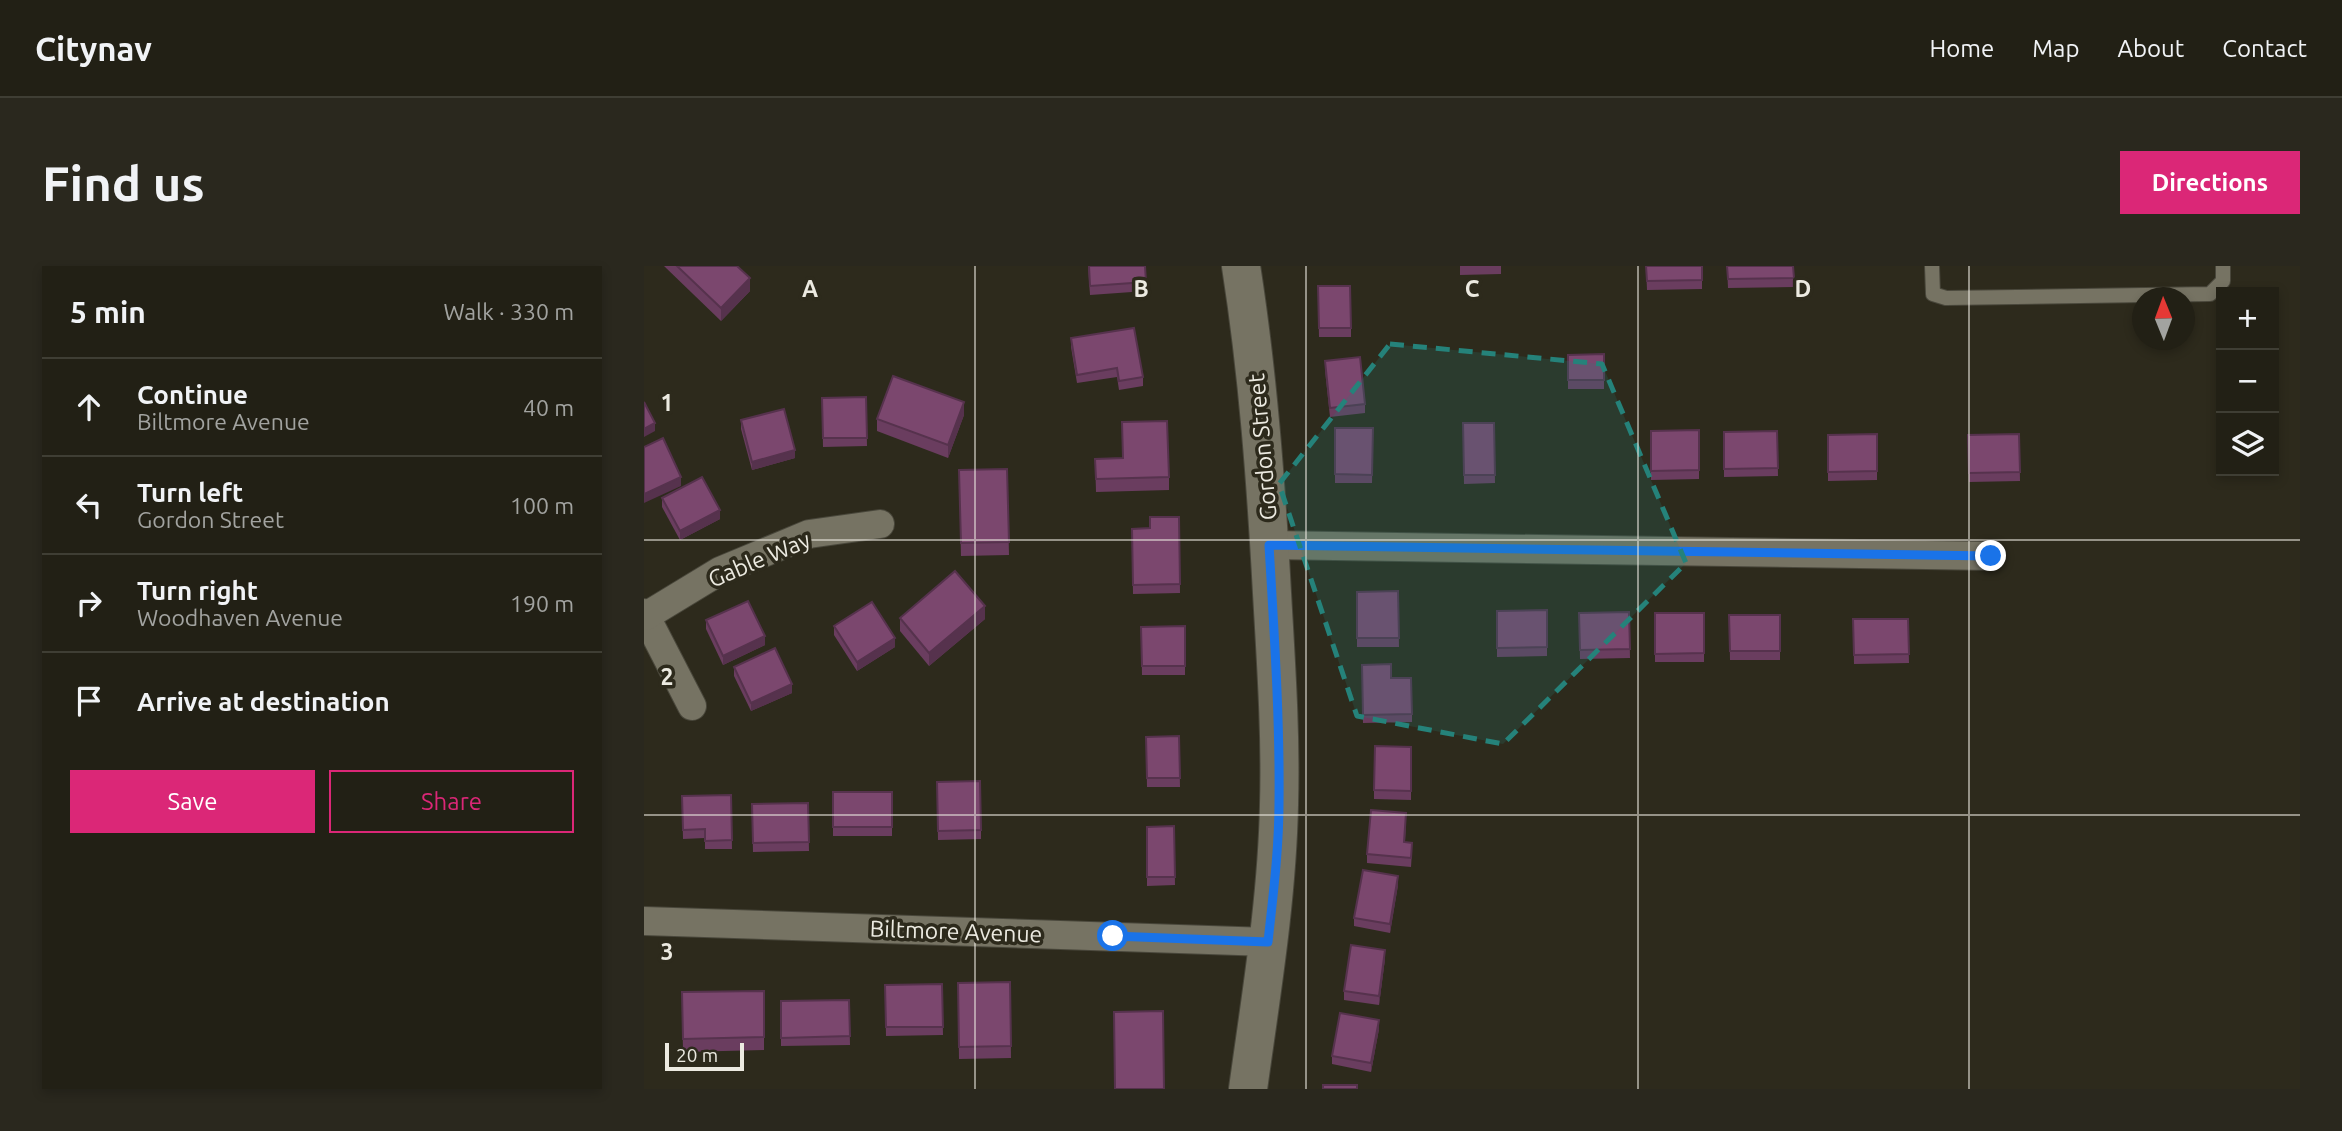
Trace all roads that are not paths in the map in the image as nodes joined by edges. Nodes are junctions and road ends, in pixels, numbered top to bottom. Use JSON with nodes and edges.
{"nodes":[{"id":1,"x":1241,"y":266,"type":"edge"},
{"id":2,"x":1932,"y":266,"type":"edge"},
{"id":3,"x":2223,"y":266,"type":"edge"},
{"id":4,"x":880,"y":524,"type":"dead end"},
{"id":5,"x":1269,"y":545,"type":"junction"},
{"id":6,"x":1991,"y":556,"type":"dead end"},
{"id":7,"x":645,"y":615,"type":"edge"},
{"id":8,"x":692,"y":706,"type":"dead end"},
{"id":9,"x":644,"y":921,"type":"edge"},
{"id":10,"x":1268,"y":942,"type":"junction"},
{"id":11,"x":1248,"y":1089,"type":"edge"}],
"edges":[{"from":1,"to":5,"type":"street","name":"Gordon Street"},
{"from":2,"to":3,"type":"lane"},
{"from":4,"to":7,"type":"street","name":"Gable Way"},
{"from":5,"to":6,"type":"street"},
{"from":5,"to":10,"type":"street","name":"Gordon Street"},
{"from":7,"to":8,"type":"street"},
{"from":9,"to":10,"type":"street","name":"Biltmore Avenue"},
{"from":10,"to":11,"type":"street","name":"Gordon Street"}]}
